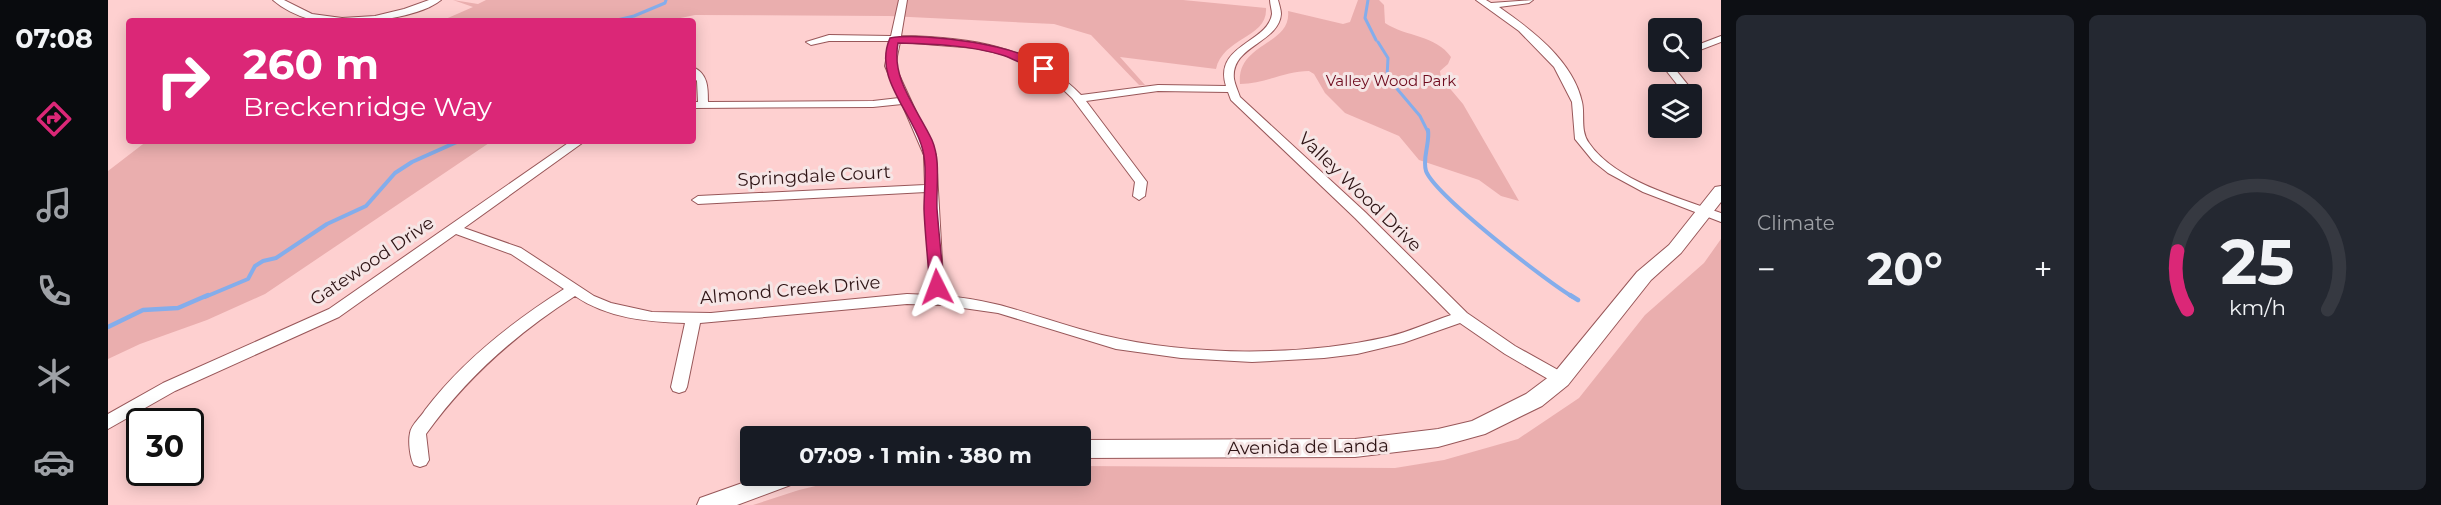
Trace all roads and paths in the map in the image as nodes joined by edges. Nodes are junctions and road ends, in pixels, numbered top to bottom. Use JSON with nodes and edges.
{"nodes":[{"id":1,"x":277,"y":0,"type":"edge"},
{"id":2,"x":437,"y":0,"type":"edge"},
{"id":3,"x":903,"y":0,"type":"edge"},
{"id":4,"x":1274,"y":0,"type":"edge"},
{"id":5,"x":1480,"y":0,"type":"edge"},
{"id":6,"x":1529,"y":0,"type":"edge"},
{"id":7,"x":1490,"y":6,"type":"junction"},
{"id":8,"x":322,"y":18,"type":"edge"},
{"id":9,"x":357,"y":18,"type":"edge"},
{"id":10,"x":1721,"y":39,"type":"edge"},
{"id":11,"x":894,"y":40,"type":"junction"},
{"id":12,"x":811,"y":42,"type":"dead end"},
{"id":13,"x":1702,"y":46,"type":"edge"},
{"id":14,"x":1672,"y":72,"type":"edge"},
{"id":15,"x":696,"y":73,"type":"edge"},
{"id":16,"x":1682,"y":84,"type":"edge"},
{"id":17,"x":1230,"y":89,"type":"junction"},
{"id":18,"x":1076,"y":99,"type":"junction"},
{"id":19,"x":905,"y":100,"type":"junction"},
{"id":20,"x":698,"y":105,"type":"edge"},
{"id":21,"x":575,"y":144,"type":"edge"},
{"id":22,"x":931,"y":188,"type":"junction"},
{"id":23,"x":1721,"y":191,"type":"edge"},
{"id":24,"x":1139,"y":196,"type":"dead end"},
{"id":25,"x":698,"y":200,"type":"dead end"},
{"id":26,"x":1713,"y":215,"type":"edge"},
{"id":27,"x":455,"y":229,"type":"junction"},
{"id":28,"x":574,"y":290,"type":"junction"},
{"id":29,"x":937,"y":300,"type":"junction"},
{"id":30,"x":1462,"y":317,"type":"junction"},
{"id":31,"x":693,"y":319,"type":"junction"},
{"id":32,"x":1560,"y":379,"type":"junction"},
{"id":33,"x":679,"y":387,"type":"dead end"},
{"id":34,"x":108,"y":422,"type":"edge"},
{"id":35,"x":1091,"y":449,"type":"edge"},
{"id":36,"x":420,"y":460,"type":"dead end"},
{"id":37,"x":761,"y":486,"type":"edge"},
{"id":38,"x":709,"y":505,"type":"edge"}],
"edges":[{"from":1,"to":8,"type":"street"},
{"from":2,"to":9,"type":"street"},
{"from":3,"to":11,"type":"street"},
{"from":4,"to":17,"type":"street"},
{"from":5,"to":7,"type":"street"},
{"from":6,"to":7,"type":"street"},
{"from":7,"to":26,"type":"street"},
{"from":10,"to":13,"type":"street"},
{"from":11,"to":12,"type":"street"},
{"from":11,"to":18,"type":"street"},
{"from":11,"to":19,"type":"street"},
{"from":14,"to":16,"type":"street"},
{"from":15,"to":20,"type":"street"},
{"from":17,"to":18,"type":"street"},
{"from":17,"to":30,"type":"street","name":"Valley Wood Drive"},
{"from":18,"to":24,"type":"street"},
{"from":19,"to":20,"type":"street"},
{"from":19,"to":22,"type":"street"},
{"from":21,"to":27,"type":"street","name":"Gatewood Drive"},
{"from":22,"to":25,"type":"street","name":"Springdale Court"},
{"from":22,"to":29,"type":"street"},
{"from":23,"to":26,"type":"street","name":"Avenida de Landa"},
{"from":26,"to":32,"type":"street","name":"Avenida de Landa"},
{"from":27,"to":28,"type":"street","name":"Almond Creek Drive"},
{"from":27,"to":34,"type":"street","name":"Gatewood Drive"},
{"from":28,"to":31,"type":"street","name":"Almond Creek Drive"},
{"from":28,"to":36,"type":"street"},
{"from":29,"to":30,"type":"street","name":"Almond Creek Drive"},
{"from":29,"to":31,"type":"street","name":"Almond Creek Drive"},
{"from":30,"to":32,"type":"street","name":"Valley Wood Drive"},
{"from":31,"to":33,"type":"street"},
{"from":32,"to":35,"type":"street","name":"Avenida de Landa"},
{"from":37,"to":38,"type":"street"}]}
